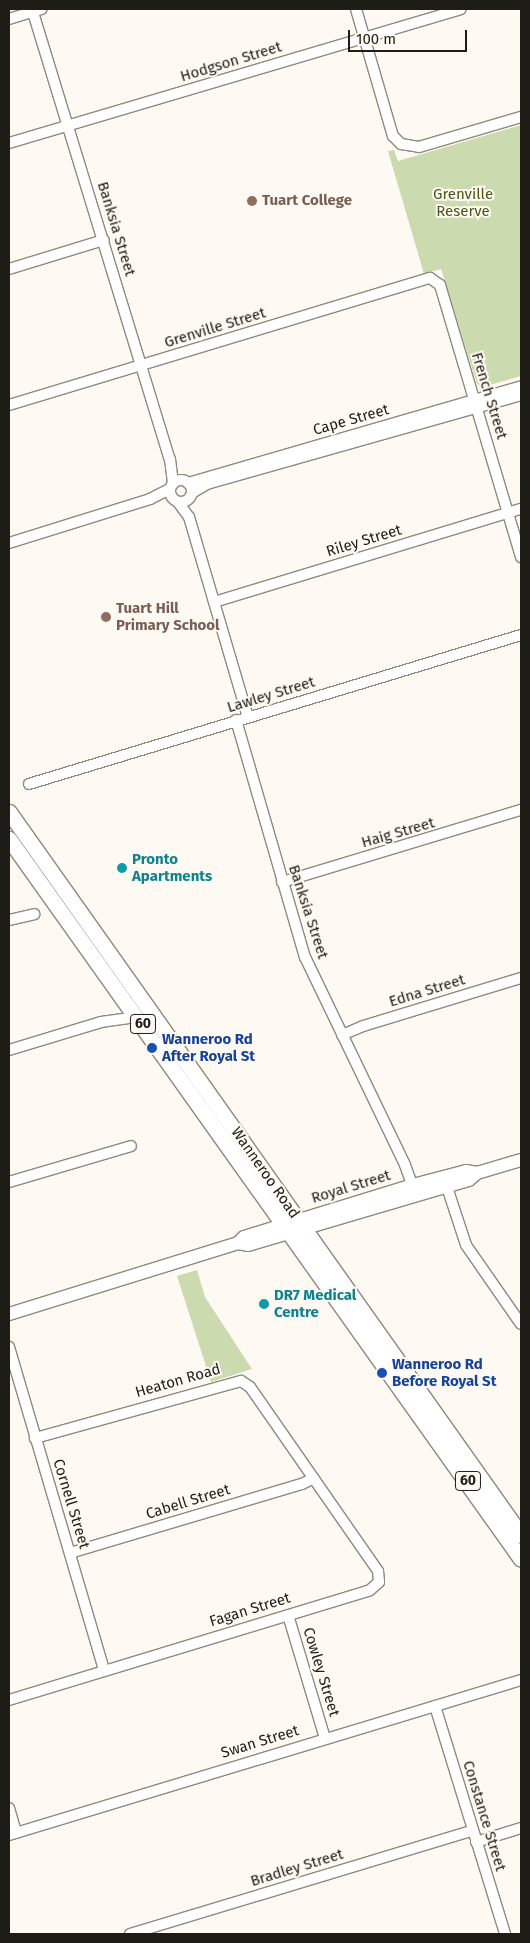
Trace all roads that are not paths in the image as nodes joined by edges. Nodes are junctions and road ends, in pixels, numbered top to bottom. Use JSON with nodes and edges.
{"nodes":[{"id":1,"x":356,"y":9,"type":"edge"},
{"id":2,"x":461,"y":9,"type":"edge"},
{"id":3,"x":36,"y":10,"type":"edge"},
{"id":4,"x":9,"y":19,"type":"edge"},
{"id":5,"x":365,"y":38,"type":"junction"},
{"id":6,"x":521,"y":117,"type":"edge"},
{"id":7,"x":68,"y":126,"type":"junction"},
{"id":8,"x":9,"y":144,"type":"edge"},
{"id":9,"x":104,"y":240,"type":"junction"},
{"id":10,"x":9,"y":268,"type":"edge"},
{"id":11,"x":430,"y":278,"type":"joint"},
{"id":12,"x":141,"y":366,"type":"junction"},
{"id":13,"x":521,"y":386,"type":"edge"},
{"id":14,"x":521,"y":395,"type":"edge"},
{"id":15,"x":476,"y":404,"type":"junction"},
{"id":16,"x":9,"y":405,"type":"edge"},
{"id":17,"x":178,"y":484,"type":"junction"},
{"id":18,"x":190,"y":496,"type":"junction"},
{"id":19,"x":150,"y":499,"type":"junction"},
{"id":20,"x":176,"y":501,"type":"junction"},
{"id":21,"x":521,"y":510,"type":"edge"},
{"id":22,"x":509,"y":513,"type":"junction"},
{"id":23,"x":189,"y":517,"type":"junction"},
{"id":24,"x":9,"y":543,"type":"edge"},
{"id":25,"x":521,"y":557,"type":"edge"},
{"id":26,"x":214,"y":602,"type":"junction"},
{"id":27,"x":521,"y":635,"type":"edge"},
{"id":28,"x":248,"y":717,"type":"junction"},
{"id":29,"x":236,"y":720,"type":"junction"},
{"id":30,"x":29,"y":784,"type":"dead end"},
{"id":31,"x":521,"y":810,"type":"edge"},
{"id":32,"x":9,"y":812,"type":"edge"},
{"id":33,"x":9,"y":838,"type":"edge"},
{"id":34,"x":282,"y":882,"type":"junction"},
{"id":35,"x":34,"y":914,"type":"dead end"},
{"id":36,"x":9,"y":920,"type":"edge"},
{"id":37,"x":521,"y":978,"type":"edge"},
{"id":38,"x":121,"y":992,"type":"junction"},
{"id":39,"x":138,"y":1016,"type":"junction"},
{"id":40,"x":102,"y":1022,"type":"junction"},
{"id":41,"x":342,"y":1035,"type":"junction"},
{"id":42,"x":9,"y":1050,"type":"edge"},
{"id":43,"x":131,"y":1146,"type":"dead end"},
{"id":44,"x":521,"y":1160,"type":"edge"},
{"id":45,"x":9,"y":1182,"type":"edge"},
{"id":46,"x":445,"y":1182,"type":"junction"},
{"id":47,"x":412,"y":1190,"type":"junction"},
{"id":48,"x":302,"y":1224,"type":"junction"},
{"id":49,"x":286,"y":1229,"type":"junction"},
{"id":50,"x":9,"y":1314,"type":"edge"},
{"id":51,"x":521,"y":1324,"type":"edge"},
{"id":52,"x":9,"y":1347,"type":"edge"},
{"id":53,"x":35,"y":1438,"type":"junction"},
{"id":54,"x":314,"y":1478,"type":"junction"},
{"id":55,"x":521,"y":1535,"type":"edge"},
{"id":56,"x":70,"y":1553,"type":"junction"},
{"id":57,"x":521,"y":1558,"type":"edge"},
{"id":58,"x":288,"y":1615,"type":"junction"},
{"id":59,"x":104,"y":1670,"type":"junction"},
{"id":60,"x":521,"y":1680,"type":"edge"},
{"id":61,"x":9,"y":1700,"type":"edge"},
{"id":62,"x":435,"y":1706,"type":"junction"},
{"id":63,"x":325,"y":1738,"type":"junction"},
{"id":64,"x":9,"y":1808,"type":"edge"},
{"id":65,"x":521,"y":1828,"type":"edge"},
{"id":66,"x":472,"y":1831,"type":"junction"},
{"id":67,"x":13,"y":1834,"type":"edge"},
{"id":68,"x":476,"y":1842,"type":"junction"},
{"id":69,"x":130,"y":1934,"type":"edge"},
{"id":70,"x":505,"y":1934,"type":"edge"}],
"edges":[{"from":1,"to":5,"type":"street"},
{"from":2,"to":5,"type":"street","name":"Hodgson Street"},
{"from":3,"to":4,"type":"street"},
{"from":3,"to":7,"type":"street","name":"Banksia Street"},
{"from":5,"to":6,"type":"street"},
{"from":5,"to":7,"type":"street","name":"Hodgson Street"},
{"from":7,"to":8,"type":"street","name":"Hodgson Street"},
{"from":7,"to":9,"type":"street","name":"Banksia Street"},
{"from":9,"to":10,"type":"street"},
{"from":9,"to":12,"type":"street","name":"Banksia Street"},
{"from":11,"to":12,"type":"street","name":"Grenville Street"},
{"from":11,"to":15,"type":"street","name":"French Street"},
{"from":12,"to":16,"type":"street","name":"Grenville Street"},
{"from":12,"to":17,"type":"street","name":"Banksia Street"},
{"from":13,"to":15,"type":"street","name":"Cape Street"},
{"from":14,"to":15,"type":"street","name":"Cape Street"},
{"from":15,"to":17,"type":"street","name":"Cape Street"},
{"from":15,"to":18,"type":"street","name":"Cape Street"},
{"from":15,"to":22,"type":"street","name":"French Street"},
{"from":17,"to":18,"type":"street"},
{"from":17,"to":19,"type":"street","name":"Cape Street"},
{"from":17,"to":20,"type":"street"},
{"from":18,"to":20,"type":"street","name":"Cape Street"},
{"from":18,"to":23,"type":"street"},
{"from":19,"to":20,"type":"street","name":"Cape Street"},
{"from":19,"to":24,"type":"street","name":"Cape Street"},
{"from":20,"to":23,"type":"street"},
{"from":21,"to":22,"type":"street","name":"Riley Street"},
{"from":22,"to":25,"type":"street","name":"French Street"},
{"from":22,"to":26,"type":"street","name":"Riley Street"},
{"from":23,"to":26,"type":"street"},
{"from":26,"to":28,"type":"street"},
{"from":27,"to":28,"type":"street","name":"Lawley Street"},
{"from":28,"to":29,"type":"street","name":"Lawley Street"},
{"from":29,"to":30,"type":"street","name":"Lawley Street"},
{"from":29,"to":34,"type":"street","name":"Banksia Street"},
{"from":31,"to":34,"type":"street","name":"Haig Street"},
{"from":32,"to":48,"type":"highway","name":"Wanneroo Road","number":"60"},
{"from":33,"to":38,"type":"highway","name":"Wanneroo Road","number":"60"},
{"from":34,"to":41,"type":"street","name":"Banksia Street"},
{"from":35,"to":36,"type":"street"},
{"from":37,"to":41,"type":"street","name":"Edna Street"},
{"from":38,"to":39,"type":"highway","name":"Wanneroo Road","number":"60"},
{"from":38,"to":40,"type":"street"},
{"from":39,"to":40,"type":"street"},
{"from":39,"to":49,"type":"highway","name":"Wanneroo Road","number":"60"},
{"from":40,"to":42,"type":"street"},
{"from":41,"to":47,"type":"street","name":"Banksia Street"},
{"from":43,"to":45,"type":"street"},
{"from":44,"to":46,"type":"main road","name":"Royal Street"},
{"from":46,"to":47,"type":"main road","name":"Royal Street"},
{"from":46,"to":51,"type":"street"},
{"from":47,"to":48,"type":"main road","name":"Royal Street"},
{"from":48,"to":49,"type":"main road","name":"Royal Street"},
{"from":48,"to":55,"type":"highway","name":"Wanneroo Road","number":"60"},
{"from":49,"to":50,"type":"main road","name":"Royal Street"},
{"from":49,"to":57,"type":"highway","name":"Wanneroo Road","number":"60"},
{"from":52,"to":53,"type":"street","name":"Cornell Street"},
{"from":53,"to":54,"type":"street","name":"Heaton Road"},
{"from":53,"to":56,"type":"street","name":"Cornell Street"},
{"from":54,"to":56,"type":"street","name":"Cabell Street"},
{"from":54,"to":58,"type":"street","name":"Fagan Street"},
{"from":56,"to":59,"type":"street","name":"Cornell Street"},
{"from":58,"to":59,"type":"street","name":"Fagan Street"},
{"from":58,"to":63,"type":"street","name":"Cowley Street"},
{"from":59,"to":61,"type":"street","name":"Fagan Street"},
{"from":60,"to":62,"type":"street","name":"Swan Street"},
{"from":62,"to":63,"type":"street","name":"Swan Street"},
{"from":62,"to":66,"type":"street","name":"Constance Street"},
{"from":63,"to":67,"type":"street","name":"Swan Street"},
{"from":64,"to":67,"type":"street"},
{"from":65,"to":68,"type":"street"},
{"from":66,"to":68,"type":"street","name":"Constance Street"},
{"from":66,"to":69,"type":"street","name":"Bradley Street"},
{"from":68,"to":70,"type":"street","name":"Constance Street"}]}
